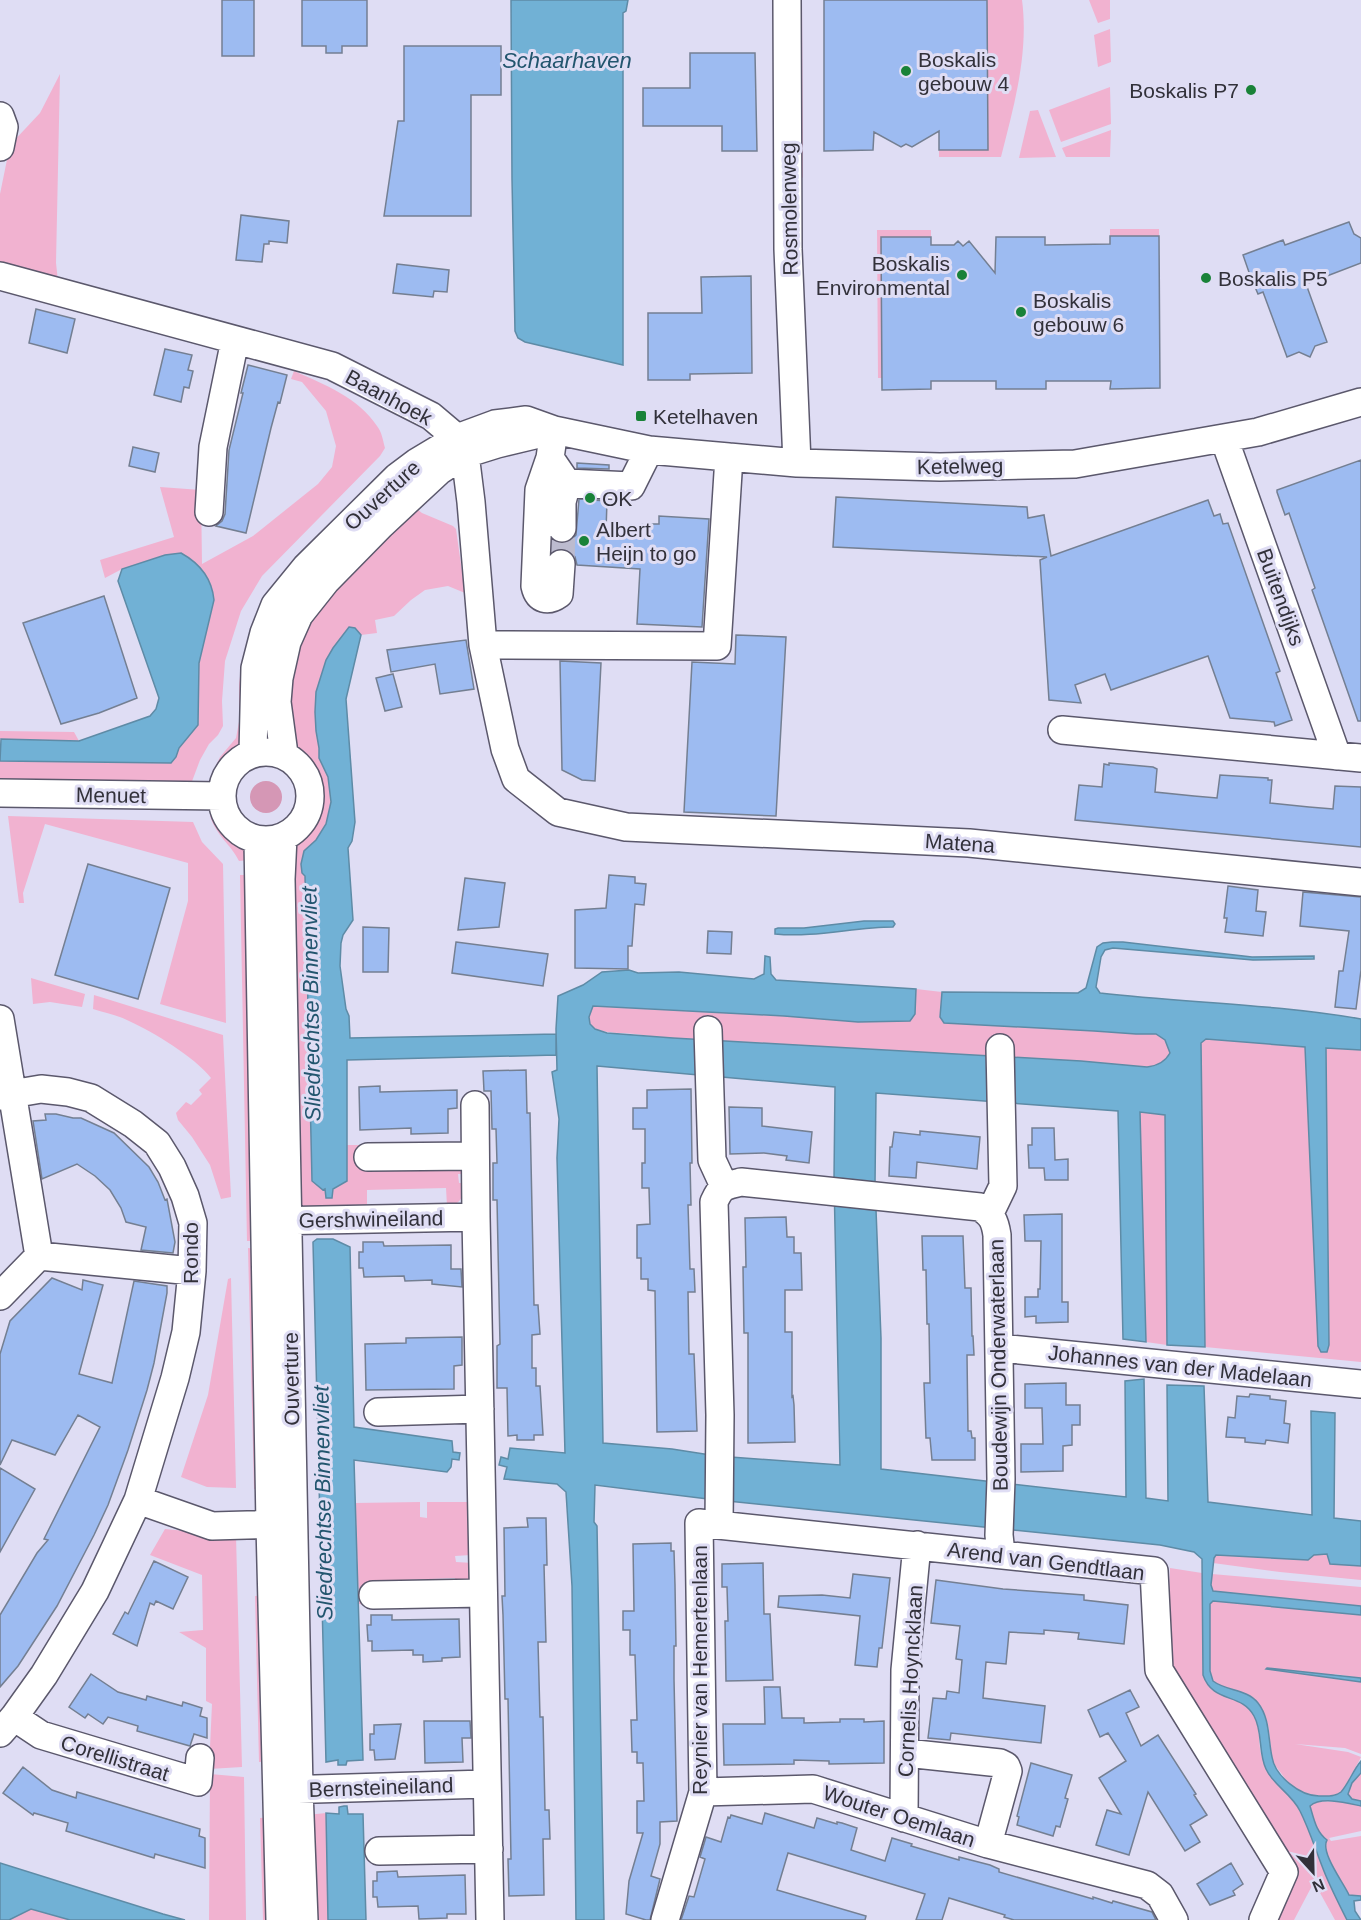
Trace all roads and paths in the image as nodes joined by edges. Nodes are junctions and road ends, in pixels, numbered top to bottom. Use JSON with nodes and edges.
{"nodes":[{"id":1,"x":787,"y":0,"type":"edge"},
{"id":2,"x":0,"y":116,"type":"edge"},
{"id":3,"x":0,"y":147,"type":"edge"},
{"id":4,"x":0,"y":276,"type":"edge"},
{"id":5,"x":235,"y":340,"type":"junction"},
{"id":6,"x":1361,"y":402,"type":"edge"},
{"id":7,"x":554,"y":430,"type":"junction"},
{"id":8,"x":1224,"y":438,"type":"junction"},
{"id":9,"x":461,"y":446,"type":"junction"},
{"id":10,"x":649,"y":450,"type":"junction"},
{"id":11,"x":729,"y":457,"type":"junction"},
{"id":12,"x":550,"y":458,"type":"junction"},
{"id":13,"x":797,"y":463,"type":"junction"},
{"id":14,"x":567,"y":483,"type":"junction"},
{"id":15,"x":209,"y":512,"type":"dead end"},
{"id":16,"x":562,"y":528,"type":"tunnel mouth"},
{"id":17,"x":561,"y":564,"type":"tunnel mouth"},
{"id":18,"x":483,"y":645,"type":"junction"},
{"id":19,"x":1062,"y":730,"type":"dead end"},
{"id":20,"x":253,"y":753,"type":"junction"},
{"id":21,"x":284,"y":754,"type":"junction"},
{"id":22,"x":1349,"y":757,"type":"edge"},
{"id":23,"x":0,"y":793,"type":"edge"},
{"id":24,"x":222,"y":796,"type":"junction"},
{"id":25,"x":270,"y":839,"type":"junction"},
{"id":26,"x":1361,"y":882,"type":"edge"},
{"id":27,"x":0,"y":1019,"type":"edge"},
{"id":28,"x":708,"y":1029,"type":"dead end"},
{"id":29,"x":1000,"y":1048,"type":"dead end"},
{"id":30,"x":6,"y":1095,"type":"edge"},
{"id":31,"x":475,"y":1105,"type":"dead end"},
{"id":32,"x":476,"y":1156,"type":"junction"},
{"id":33,"x":369,"y":1157,"type":"dead end"},
{"id":34,"x":724,"y":1186,"type":"junction"},
{"id":35,"x":990,"y":1213,"type":"junction"},
{"id":36,"x":476,"y":1217,"type":"junction"},
{"id":37,"x":276,"y":1221,"type":"junction"},
{"id":38,"x":39,"y":1256,"type":"junction"},
{"id":39,"x":192,"y":1271,"type":"junction"},
{"id":40,"x":0,"y":1296,"type":"edge"},
{"id":41,"x":1000,"y":1348,"type":"junction"},
{"id":42,"x":1361,"y":1384,"type":"edge"},
{"id":43,"x":480,"y":1409,"type":"junction"},
{"id":44,"x":378,"y":1412,"type":"dead end"},
{"id":45,"x":138,"y":1500,"type":"junction"},
{"id":46,"x":713,"y":1517,"type":"junction"},
{"id":47,"x":282,"y":1525,"type":"junction"},
{"id":48,"x":1000,"y":1544,"type":"junction"},
{"id":49,"x":917,"y":1545,"type":"junction"},
{"id":50,"x":483,"y":1593,"type":"junction"},
{"id":51,"x":373,"y":1595,"type":"dead end"},
{"id":52,"x":7,"y":1725,"type":"edge"},
{"id":53,"x":906,"y":1753,"type":"junction"},
{"id":54,"x":200,"y":1758,"type":"dead end"},
{"id":55,"x":486,"y":1784,"type":"junction"},
{"id":56,"x":287,"y":1790,"type":"junction"},
{"id":57,"x":703,"y":1792,"type":"junction"},
{"id":58,"x":904,"y":1818,"type":"junction"},
{"id":59,"x":988,"y":1844,"type":"junction"},
{"id":60,"x":489,"y":1849,"type":"junction"},
{"id":61,"x":378,"y":1851,"type":"dead end"},
{"id":62,"x":280,"y":1920,"type":"edge"},
{"id":63,"x":304,"y":1920,"type":"edge"},
{"id":64,"x":490,"y":1920,"type":"edge"},
{"id":65,"x":665,"y":1920,"type":"edge"},
{"id":66,"x":1174,"y":1920,"type":"edge"},
{"id":67,"x":1263,"y":1920,"type":"edge"}],
"edges":[{"from":1,"to":13,"type":"street","name":"Rosmolenweg"},
{"from":2,"to":3,"type":"street"},
{"from":4,"to":5,"type":"street","name":"Baanhoek"},
{"from":5,"to":9,"type":"street","name":"Baanhoek"},
{"from":5,"to":15,"type":"street"},
{"from":6,"to":8,"type":"street","name":"Ketelweg"},
{"from":7,"to":9,"type":"street","name":"Ouverture"},
{"from":7,"to":10,"type":"street","name":"Ketelweg"},
{"from":7,"to":12,"type":"street"},
{"from":8,"to":13,"type":"street","name":"Ketelweg"},
{"from":8,"to":22,"type":"street","name":"Buitendijks"},
{"from":9,"to":18,"type":"street"},
{"from":9,"to":20,"type":"street","name":"Ouverture"},
{"from":9,"to":21,"type":"street","name":"Ouverture"},
{"from":10,"to":11,"type":"street","name":"Ketelweg"},
{"from":10,"to":14,"type":"street"},
{"from":11,"to":13,"type":"street","name":"Ketelweg"},
{"from":11,"to":18,"type":"street"},
{"from":12,"to":14,"type":"street"},
{"from":12,"to":17,"type":"street"},
{"from":14,"to":16,"type":"street"},
{"from":18,"to":26,"type":"street","name":"Matena"},
{"from":19,"to":22,"type":"street","name":"Buitendijks"},
{"from":20,"to":21,"type":"street"},
{"from":20,"to":24,"type":"street"},
{"from":21,"to":25,"type":"street"},
{"from":23,"to":24,"type":"street","name":"Menuet"},
{"from":24,"to":25,"type":"street"},
{"from":25,"to":37,"type":"street","name":"Ouverture"},
{"from":27,"to":30,"type":"street"},
{"from":28,"to":34,"type":"street"},
{"from":29,"to":35,"type":"street"},
{"from":30,"to":38,"type":"street"},
{"from":30,"to":39,"type":"street","name":"Rondo"},
{"from":31,"to":32,"type":"street"},
{"from":32,"to":33,"type":"street"},
{"from":32,"to":36,"type":"street"},
{"from":34,"to":35,"type":"street","name":"Boudewijn Onderwaterlaan"},
{"from":34,"to":46,"type":"street"},
{"from":35,"to":41,"type":"street","name":"Boudewijn Onderwaterlaan"},
{"from":36,"to":37,"type":"street","name":"Gershwineiland"},
{"from":36,"to":43,"type":"street"},
{"from":37,"to":47,"type":"street","name":"Ouverture"},
{"from":38,"to":39,"type":"street"},
{"from":38,"to":40,"type":"street"},
{"from":39,"to":45,"type":"street","name":"Rondo"},
{"from":41,"to":42,"type":"street","name":"Johannes van der Madelaan"},
{"from":41,"to":48,"type":"street","name":"Boudewijn Onderwaterlaan"},
{"from":43,"to":44,"type":"street"},
{"from":43,"to":50,"type":"street"},
{"from":45,"to":47,"type":"street"},
{"from":45,"to":52,"type":"street","name":"Rondo"},
{"from":46,"to":49,"type":"street","name":"Arend van Gendtlaan"},
{"from":46,"to":57,"type":"street","name":"Reynier van Hemertenlaan"},
{"from":47,"to":56,"type":"street","name":"Ouverture"},
{"from":48,"to":49,"type":"street","name":"Arend van Gendtlaan"},
{"from":48,"to":67,"type":"street","name":"Arend van Gendtlaan"},
{"from":49,"to":53,"type":"street","name":"Cornelis Hoyncklaan"},
{"from":50,"to":51,"type":"street"},
{"from":50,"to":55,"type":"street"},
{"from":52,"to":54,"type":"street","name":"Corellistraat"},
{"from":53,"to":58,"type":"street","name":"Cornelis Hoyncklaan"},
{"from":53,"to":59,"type":"street","name":"Wouter Oemlaan"},
{"from":55,"to":56,"type":"street","name":"Bernsteineiland"},
{"from":55,"to":60,"type":"street"},
{"from":56,"to":62,"type":"street","name":"Ouverture"},
{"from":56,"to":63,"type":"street","name":"Ouverture"},
{"from":57,"to":58,"type":"street","name":"Wouter Oemlaan"},
{"from":57,"to":65,"type":"street","name":"Reynier van Hemertenlaan"},
{"from":58,"to":59,"type":"street","name":"Wouter Oemlaan"},
{"from":59,"to":66,"type":"street","name":"Wouter Oemlaan"},
{"from":60,"to":61,"type":"street"},
{"from":60,"to":64,"type":"street"}]}
